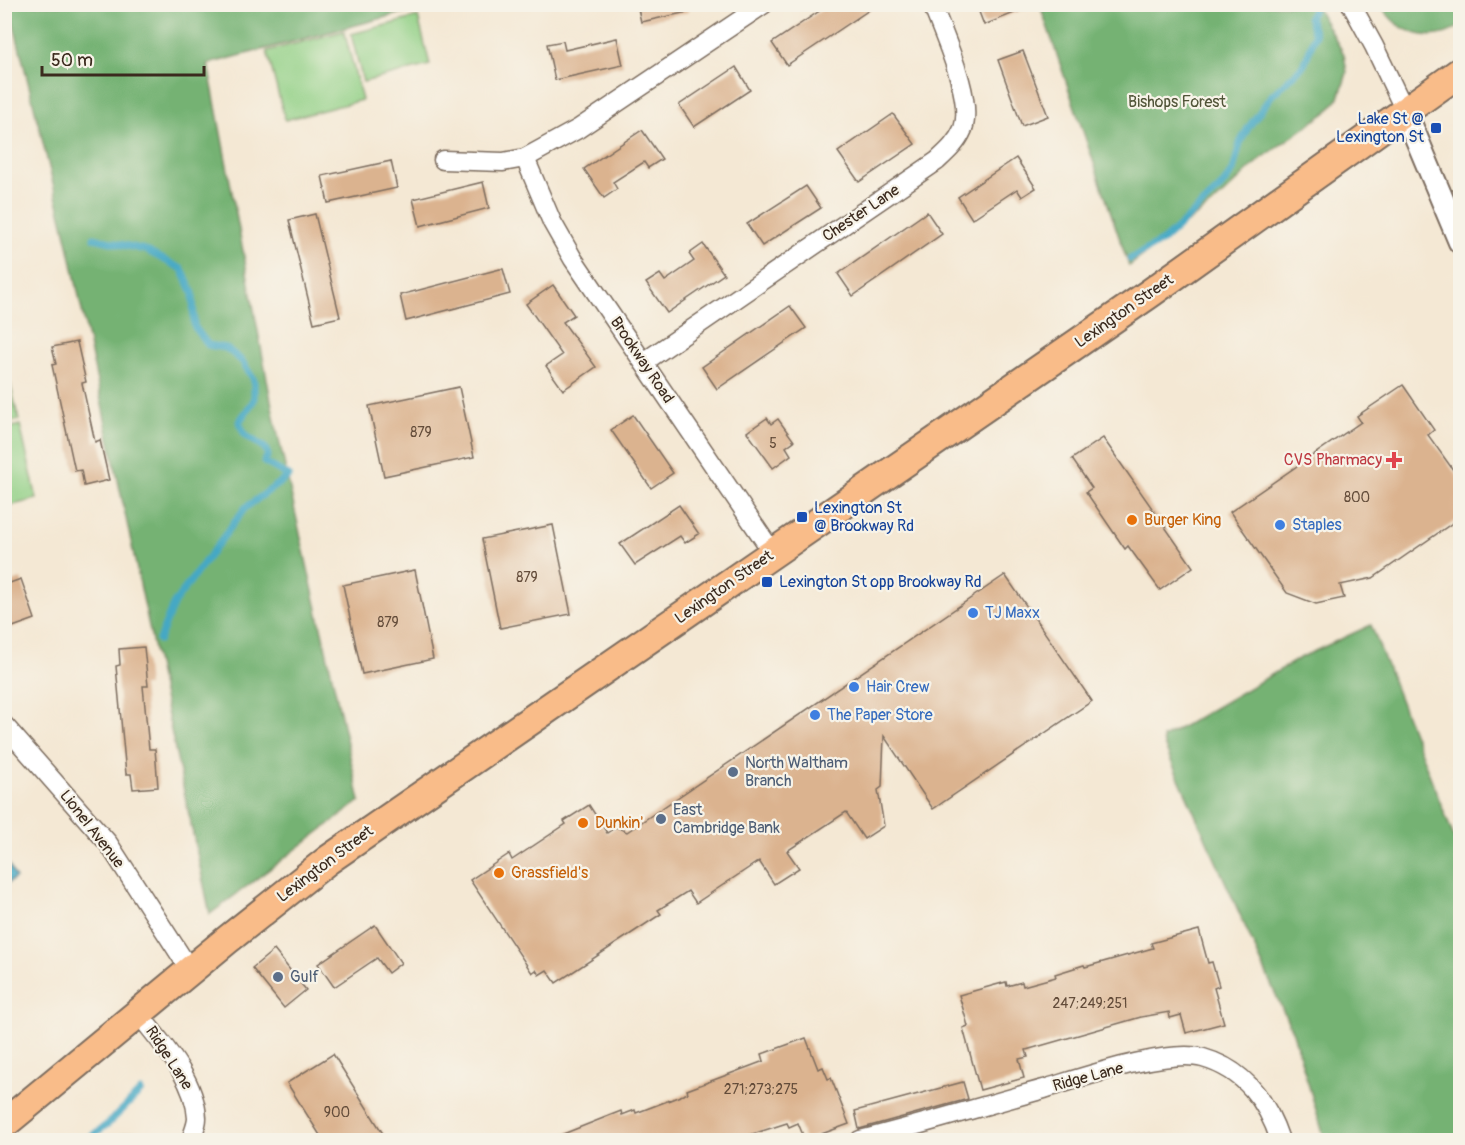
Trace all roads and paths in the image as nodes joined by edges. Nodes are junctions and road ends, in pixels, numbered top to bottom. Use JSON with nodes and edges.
{"nodes":[{"id":1,"x":764,"y":4,"type":"edge"},
{"id":2,"x":932,"y":4,"type":"edge"},
{"id":3,"x":1353,"y":9,"type":"edge"},
{"id":4,"x":1461,"y":72,"type":"edge"},
{"id":5,"x":1405,"y":111,"type":"junction"},
{"id":6,"x":525,"y":158,"type":"junction"},
{"id":7,"x":442,"y":160,"type":"dead end"},
{"id":8,"x":1461,"y":242,"type":"edge"},
{"id":9,"x":644,"y":362,"type":"junction"},
{"id":10,"x":774,"y":553,"type":"junction"},
{"id":11,"x":4,"y":725,"type":"edge"},
{"id":12,"x":190,"y":970,"type":"junction"},
{"id":13,"x":138,"y":1013,"type":"junction"},
{"id":14,"x":4,"y":1124,"type":"edge"},
{"id":15,"x":191,"y":1140,"type":"edge"},
{"id":16,"x":860,"y":1140,"type":"edge"},
{"id":17,"x":1280,"y":1140,"type":"edge"}],
"edges":[{"from":1,"to":6,"type":"street"},
{"from":2,"to":9,"type":"street","name":"Chester Lane"},
{"from":3,"to":5,"type":"street"},
{"from":4,"to":5,"type":"main road","name":"Lexington Street"},
{"from":5,"to":8,"type":"street"},
{"from":5,"to":10,"type":"main road","name":"Lexington Street"},
{"from":6,"to":7,"type":"street"},
{"from":6,"to":9,"type":"street","name":"Brookway Road"},
{"from":9,"to":10,"type":"street","name":"Brookway Road"},
{"from":10,"to":12,"type":"main road","name":"Lexington Street"},
{"from":11,"to":12,"type":"street","name":"Lionel Avenue"},
{"from":12,"to":13,"type":"main road","name":"Lexington Street"},
{"from":13,"to":14,"type":"main road","name":"Lexington Street"},
{"from":13,"to":15,"type":"street","name":"Ridge Lane"},
{"from":16,"to":17,"type":"street","name":"Ridge Lane"}]}
